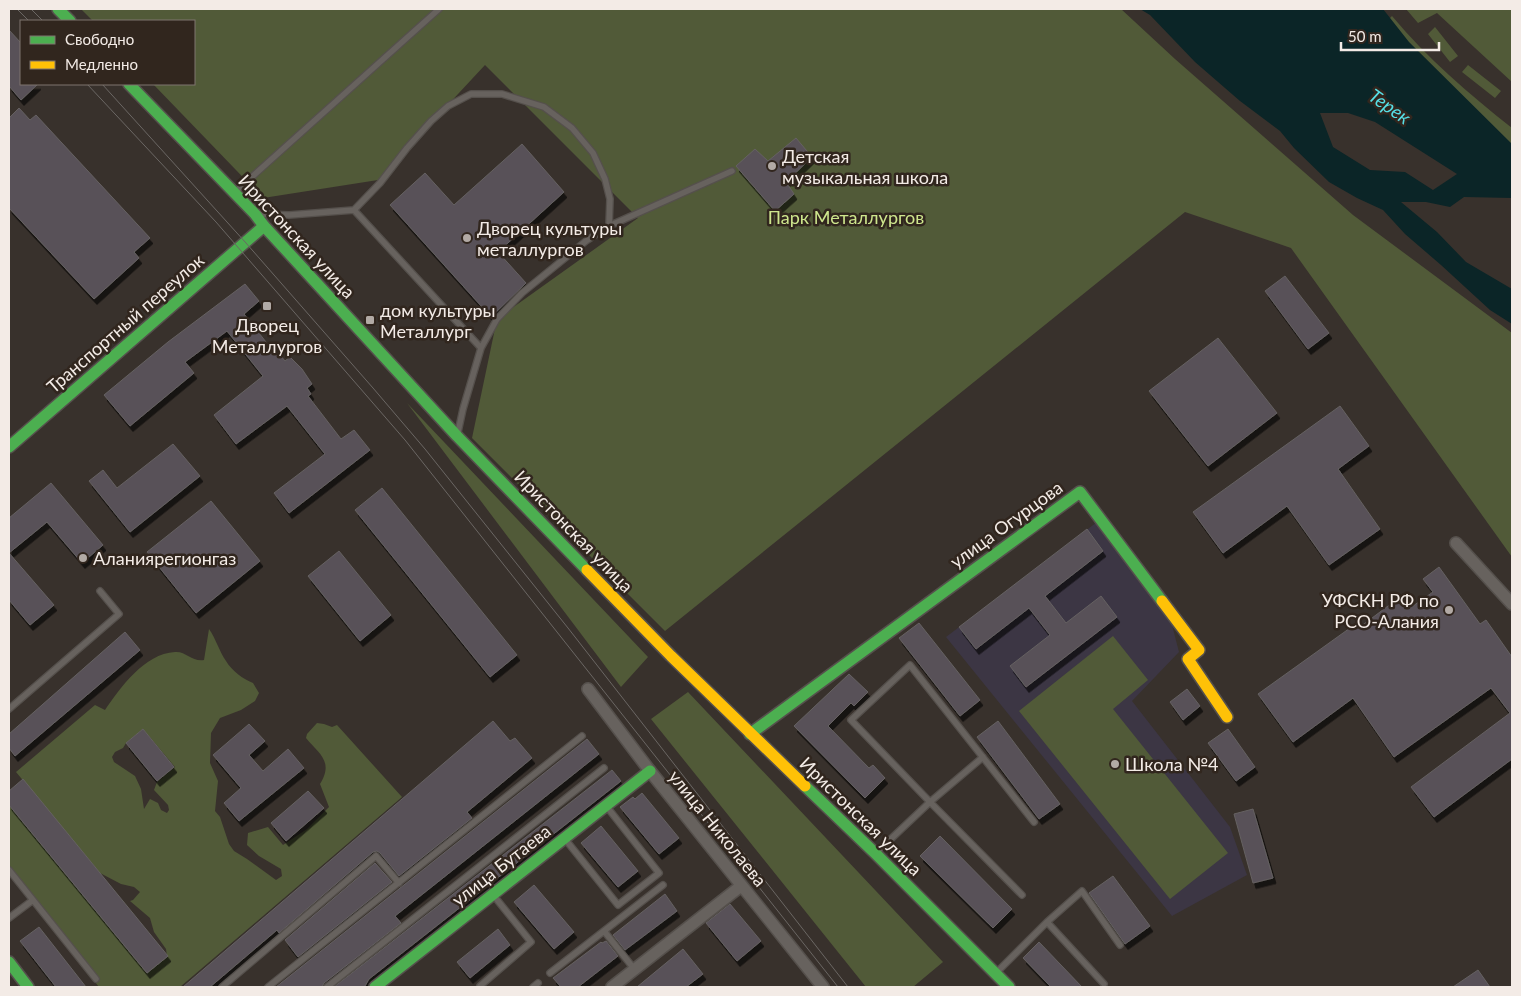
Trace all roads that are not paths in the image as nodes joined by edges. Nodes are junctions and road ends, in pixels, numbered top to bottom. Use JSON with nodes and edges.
{"nodes":[{"id":1,"x":58,"y":9,"type":"edge"},
{"id":2,"x":439,"y":9,"type":"edge"},
{"id":3,"x":69,"y":20,"type":"edge"},
{"id":4,"x":130,"y":85,"type":"edge"},
{"id":5,"x":732,"y":171,"type":"dead end"},
{"id":6,"x":233,"y":193,"type":"junction"},
{"id":7,"x":354,"y":210,"type":"junction"},
{"id":8,"x":255,"y":214,"type":"junction"},
{"id":9,"x":264,"y":226,"type":"junction"},
{"id":10,"x":609,"y":226,"type":"junction"},
{"id":11,"x":481,"y":348,"type":"junction"},
{"id":12,"x":458,"y":436,"type":"junction"},
{"id":13,"x":9,"y":447,"type":"edge"},
{"id":14,"x":1456,"y":543,"type":"dead end"},
{"id":15,"x":100,"y":591,"type":"dead end"},
{"id":16,"x":1512,"y":604,"type":"edge"},
{"id":17,"x":588,"y":689,"type":"dead end"},
{"id":18,"x":9,"y":709,"type":"edge"},
{"id":19,"x":1228,"y":717,"type":"dead end"},
{"id":20,"x":750,"y":734,"type":"junction"},
{"id":21,"x":582,"y":736,"type":"dead end"},
{"id":22,"x":983,"y":757,"type":"junction"},
{"id":23,"x":604,"y":768,"type":"dead end"},
{"id":24,"x":650,"y":771,"type":"junction"},
{"id":25,"x":930,"y":802,"type":"junction"},
{"id":26,"x":606,"y":805,"type":"junction"},
{"id":27,"x":1034,"y":822,"type":"dead end"},
{"id":28,"x":564,"y":838,"type":"junction"},
{"id":29,"x":876,"y":854,"type":"junction"},
{"id":30,"x":9,"y":870,"type":"edge"},
{"id":31,"x":399,"y":883,"type":"junction"},
{"id":32,"x":663,"y":885,"type":"dead end"},
{"id":33,"x":741,"y":886,"type":"junction"},
{"id":34,"x":1022,"y":894,"type":"dead end"},
{"id":35,"x":492,"y":895,"type":"junction"},
{"id":36,"x":33,"y":900,"type":"junction"},
{"id":37,"x":9,"y":918,"type":"edge"},
{"id":38,"x":1047,"y":922,"type":"junction"},
{"id":39,"x":604,"y":931,"type":"junction"},
{"id":40,"x":1120,"y":945,"type":"dead end"},
{"id":41,"x":9,"y":962,"type":"edge"},
{"id":42,"x":635,"y":970,"type":"junction"},
{"id":43,"x":550,"y":973,"type":"dead end"},
{"id":44,"x":996,"y":974,"type":"junction"},
{"id":45,"x":96,"y":979,"type":"dead end"},
{"id":46,"x":538,"y":983,"type":"dead end"},
{"id":47,"x":1104,"y":984,"type":"dead end"},
{"id":48,"x":480,"y":986,"type":"dead end"},
{"id":49,"x":28,"y":987,"type":"edge"},
{"id":50,"x":222,"y":987,"type":"edge"},
{"id":51,"x":268,"y":987,"type":"edge"},
{"id":52,"x":327,"y":987,"type":"edge"},
{"id":53,"x":375,"y":987,"type":"edge"},
{"id":54,"x":533,"y":987,"type":"edge"},
{"id":55,"x":612,"y":987,"type":"edge"},
{"id":56,"x":823,"y":987,"type":"edge"},
{"id":57,"x":1009,"y":987,"type":"edge"}],
"edges":[{"from":1,"to":3,"type":"street"},
{"from":2,"to":6,"type":"lane"},
{"from":4,"to":6,"type":"street","name":"Иристонская улица"},
{"from":5,"to":10,"type":"lane"},
{"from":6,"to":8,"type":"street","name":"Иристонская улица"},
{"from":7,"to":8,"type":"lane"},
{"from":7,"to":10,"type":"lane"},
{"from":7,"to":11,"type":"lane"},
{"from":8,"to":9,"type":"street","name":"Иристонская улица"},
{"from":9,"to":12,"type":"street","name":"Иристонская улица"},
{"from":9,"to":13,"type":"street","name":"Транспортный переулок"},
{"from":10,"to":11,"type":"lane"},
{"from":11,"to":12,"type":"lane"},
{"from":12,"to":20,"type":"street","name":"Иристонская улица"},
{"from":14,"to":16,"type":"street"},
{"from":15,"to":18,"type":"lane"},
{"from":17,"to":24,"type":"street","name":"улица Николаева"},
{"from":19,"to":20,"type":"street","name":"улица Огурцова"},
{"from":20,"to":29,"type":"street","name":"Иристонская улица"},
{"from":21,"to":31,"type":"lane"},
{"from":22,"to":25,"type":"lane"},
{"from":22,"to":25,"type":"lane"},
{"from":22,"to":27,"type":"lane"},
{"from":23,"to":52,"type":"lane"},
{"from":24,"to":26,"type":"street","name":"улица Бутаева"},
{"from":24,"to":33,"type":"street","name":"улица Николаева"},
{"from":25,"to":29,"type":"lane"},
{"from":25,"to":34,"type":"lane"},
{"from":26,"to":28,"type":"street","name":"улица Бутаева"},
{"from":26,"to":28,"type":"lane"},
{"from":28,"to":35,"type":"street","name":"улица Бутаева"},
{"from":29,"to":44,"type":"street","name":"Иристонская улица"},
{"from":30,"to":36,"type":"lane"},
{"from":31,"to":50,"type":"lane"},
{"from":31,"to":51,"type":"lane"},
{"from":32,"to":39,"type":"lane"},
{"from":33,"to":42,"type":"street"},
{"from":33,"to":56,"type":"street","name":"улица Николаева"},
{"from":35,"to":48,"type":"lane"},
{"from":35,"to":53,"type":"street","name":"улица Бутаева"},
{"from":36,"to":37,"type":"lane"},
{"from":36,"to":45,"type":"lane"},
{"from":38,"to":40,"type":"lane"},
{"from":38,"to":44,"type":"lane"},
{"from":38,"to":47,"type":"lane"},
{"from":39,"to":42,"type":"lane"},
{"from":39,"to":43,"type":"lane"},
{"from":41,"to":49,"type":"street"},
{"from":42,"to":55,"type":"street"},
{"from":44,"to":57,"type":"street","name":"Иристонская улица"},
{"from":46,"to":54,"type":"lane"}]}
